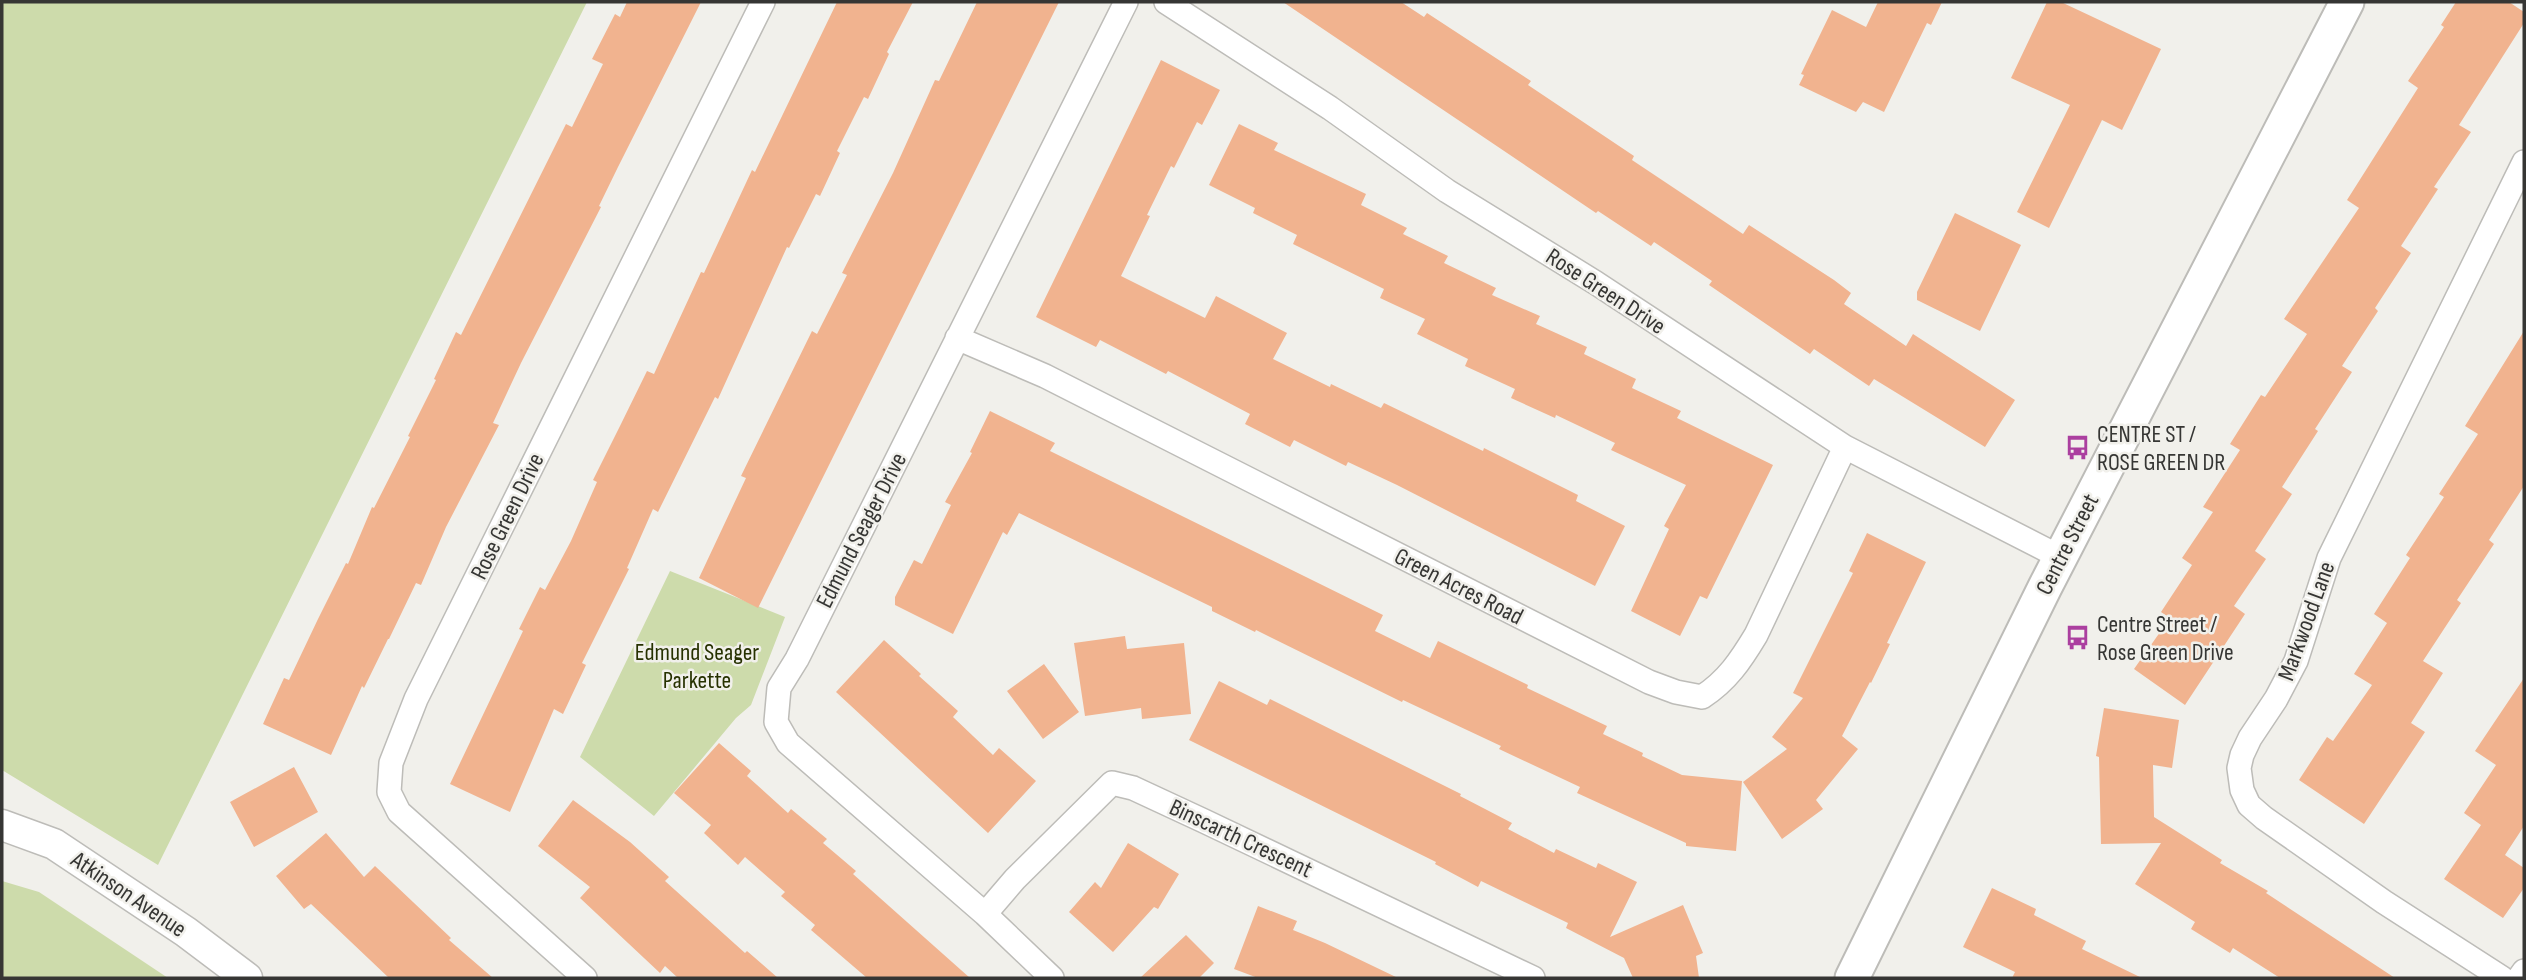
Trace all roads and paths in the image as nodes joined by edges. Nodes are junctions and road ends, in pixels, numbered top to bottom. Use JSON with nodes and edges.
{"nodes":[{"id":1,"x":763,"y":2,"type":"edge"},
{"id":2,"x":1126,"y":2,"type":"edge"},
{"id":3,"x":1166,"y":2,"type":"edge"},
{"id":4,"x":2347,"y":2,"type":"edge"},
{"id":5,"x":2524,"y":162,"type":"edge"},
{"id":6,"x":957,"y":338,"type":"junction"},
{"id":7,"x":1845,"y":447,"type":"junction"},
{"id":8,"x":2060,"y":557,"type":"junction"},
{"id":9,"x":2,"y":825,"type":"edge"},
{"id":10,"x":985,"y":914,"type":"junction"},
{"id":11,"x":2524,"y":971,"type":"edge"},
{"id":12,"x":247,"y":978,"type":"edge"},
{"id":13,"x":586,"y":978,"type":"edge"},
{"id":14,"x":1052,"y":978,"type":"edge"},
{"id":15,"x":1532,"y":978,"type":"edge"},
{"id":16,"x":1852,"y":978,"type":"edge"},
{"id":17,"x":2502,"y":978,"type":"edge"},
{"id":18,"x":2519,"y":978,"type":"edge"}],
"edges":[{"from":1,"to":13,"type":"street","name":"Rose Green Drive"},
{"from":2,"to":6,"type":"street","name":"Edmund Seager Drive"},
{"from":3,"to":7,"type":"street","name":"Rose Green Drive"},
{"from":4,"to":8,"type":"main road","name":"Centre Street"},
{"from":5,"to":17,"type":"street","name":"Markwood Lane"},
{"from":6,"to":7,"type":"street","name":"Green Acres Road"},
{"from":6,"to":10,"type":"street","name":"Edmund Seager Drive"},
{"from":7,"to":8,"type":"street","name":"Rose Green Drive"},
{"from":8,"to":16,"type":"main road","name":"Centre Street"},
{"from":9,"to":12,"type":"street","name":"Atkinson Avenue"},
{"from":10,"to":14,"type":"street","name":"Edmund Seager Drive"},
{"from":10,"to":15,"type":"street","name":"Binscarth Crescent"},
{"from":11,"to":18,"type":"street"}]}
